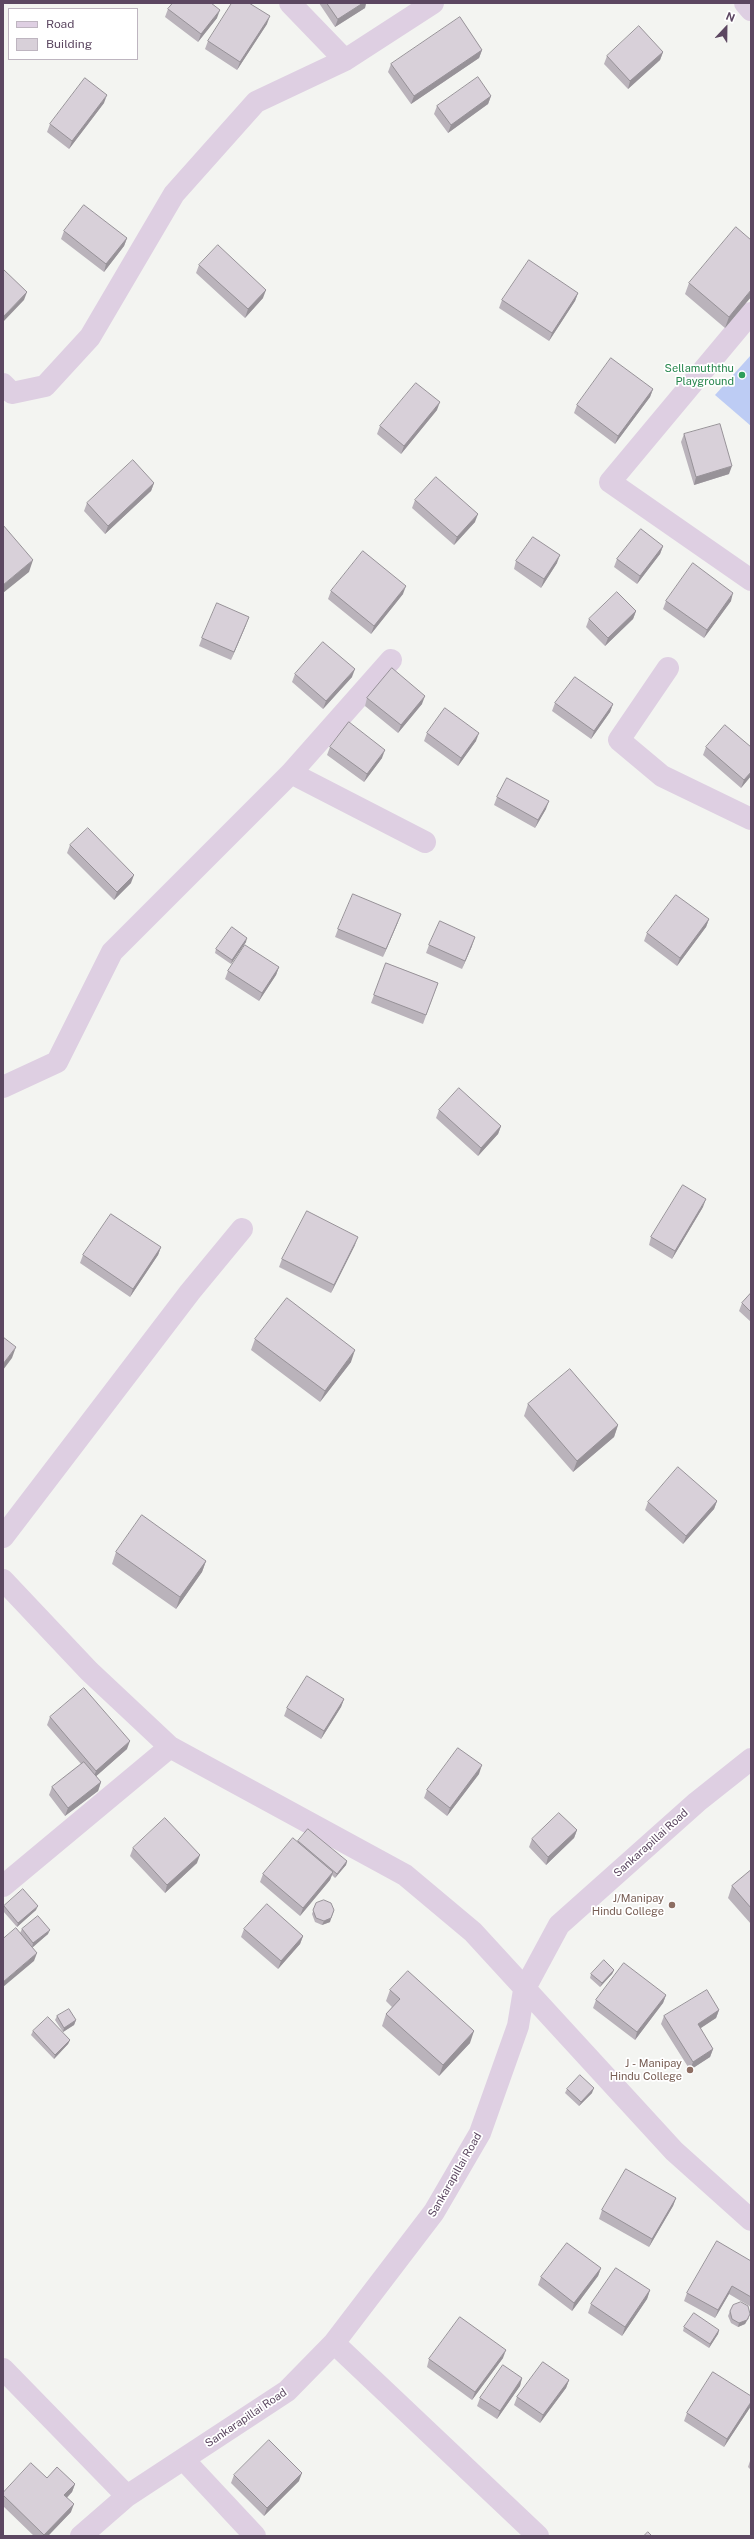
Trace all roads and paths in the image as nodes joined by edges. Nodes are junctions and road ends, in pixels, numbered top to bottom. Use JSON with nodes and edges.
{"nodes":[{"id":1,"x":290,"y":3,"type":"edge"},
{"id":2,"x":433,"y":3,"type":"edge"},
{"id":3,"x":745,"y":3,"type":"edge"},
{"id":4,"x":751,"y":10,"type":"edge"},
{"id":5,"x":345,"y":60,"type":"junction"},
{"id":6,"x":751,"y":313,"type":"edge"},
{"id":7,"x":3,"y":384,"type":"edge"},
{"id":8,"x":751,"y":580,"type":"edge"},
{"id":9,"x":391,"y":660,"type":"dead end"},
{"id":10,"x":668,"y":668,"type":"dead end"},
{"id":11,"x":291,"y":773,"type":"junction"},
{"id":12,"x":751,"y":819,"type":"edge"},
{"id":13,"x":426,"y":842,"type":"dead end"},
{"id":14,"x":3,"y":1087,"type":"edge"},
{"id":15,"x":242,"y":1229,"type":"dead end"},
{"id":16,"x":3,"y":1537,"type":"edge"},
{"id":17,"x":3,"y":1580,"type":"edge"},
{"id":18,"x":170,"y":1747,"type":"junction"},
{"id":19,"x":751,"y":1759,"type":"edge"},
{"id":20,"x":3,"y":1886,"type":"edge"},
{"id":21,"x":524,"y":1990,"type":"junction"},
{"id":22,"x":751,"y":2220,"type":"edge"},
{"id":23,"x":334,"y":2342,"type":"junction"},
{"id":24,"x":3,"y":2369,"type":"edge"},
{"id":25,"x":184,"y":2460,"type":"junction"},
{"id":26,"x":127,"y":2496,"type":"junction"},
{"id":27,"x":81,"y":2536,"type":"edge"},
{"id":28,"x":255,"y":2536,"type":"edge"},
{"id":29,"x":538,"y":2536,"type":"edge"}],
"edges":[{"from":1,"to":5,"type":"street"},
{"from":2,"to":5,"type":"street"},
{"from":3,"to":4,"type":"street"},
{"from":5,"to":7,"type":"street"},
{"from":6,"to":8,"type":"street"},
{"from":9,"to":11,"type":"street"},
{"from":10,"to":12,"type":"street"},
{"from":11,"to":13,"type":"street"},
{"from":11,"to":14,"type":"street"},
{"from":15,"to":16,"type":"street"},
{"from":17,"to":18,"type":"street"},
{"from":18,"to":20,"type":"street"},
{"from":18,"to":21,"type":"street"},
{"from":19,"to":21,"type":"street","name":"Sankarapillai Road"},
{"from":21,"to":22,"type":"street"},
{"from":21,"to":23,"type":"street","name":"Sankarapillai Road"},
{"from":23,"to":25,"type":"street","name":"Sankarapillai Road"},
{"from":23,"to":29,"type":"street"},
{"from":24,"to":26,"type":"street"},
{"from":25,"to":26,"type":"street","name":"Sankarapillai Road"},
{"from":25,"to":28,"type":"street"},
{"from":26,"to":27,"type":"street","name":"Sankarapillai Road"}]}
